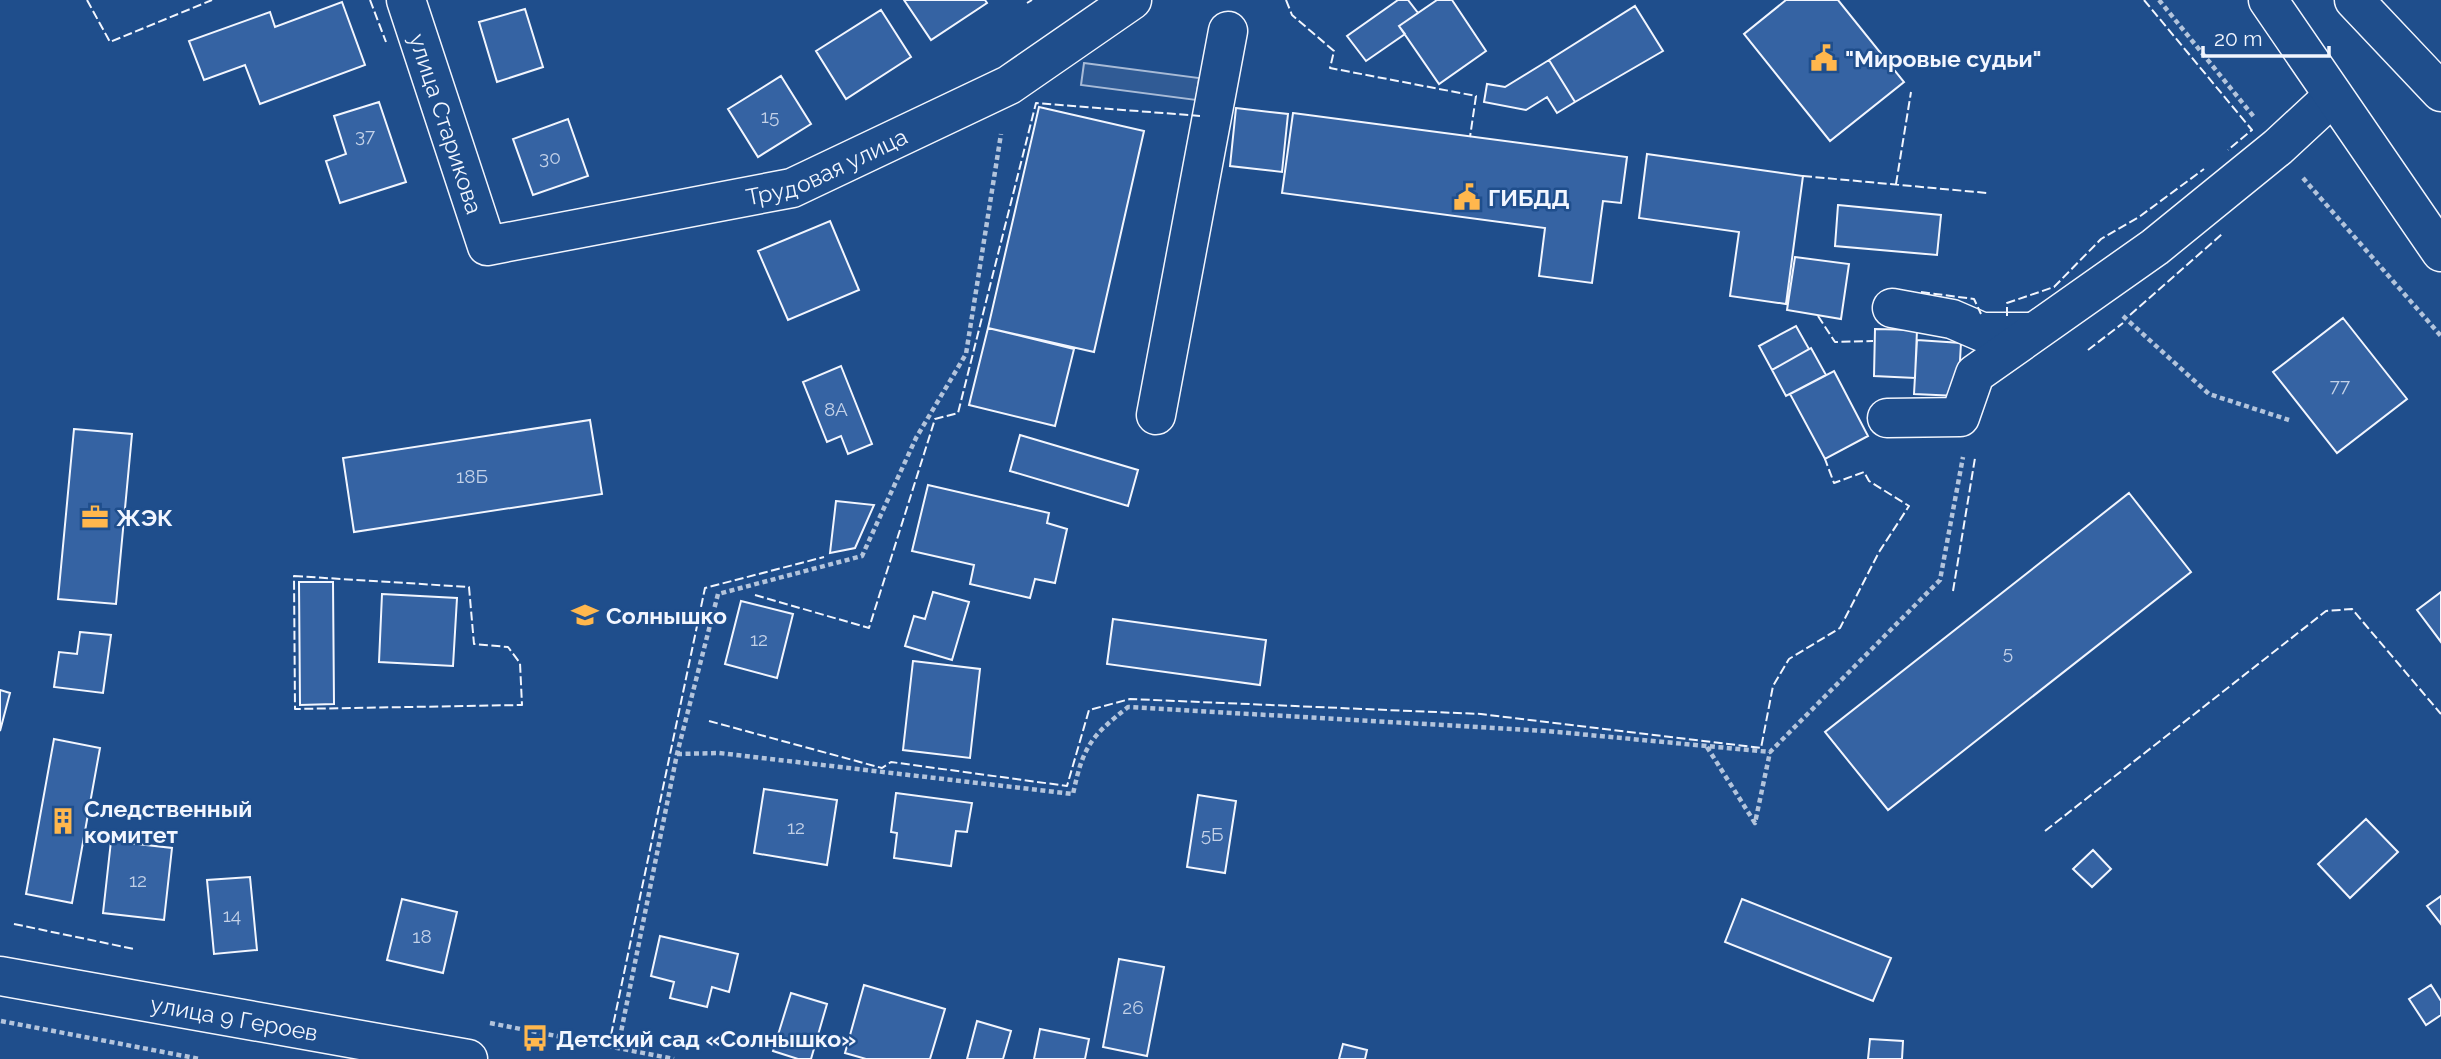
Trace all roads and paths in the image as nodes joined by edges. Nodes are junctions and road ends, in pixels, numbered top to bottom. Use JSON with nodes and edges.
{"nodes":[{"id":1,"x":406,"y":0,"type":"edge"},
{"id":2,"x":1132,"y":0,"type":"edge"},
{"id":3,"x":2268,"y":0,"type":"edge"},
{"id":4,"x":2354,"y":0,"type":"edge"},
{"id":5,"x":1228,"y":31,"type":"dead end"},
{"id":6,"x":1009,"y":85,"type":"junction"},
{"id":7,"x":2441,"y":92,"type":"edge"},
{"id":8,"x":2332,"y":97,"type":"junction"},
{"id":9,"x":487,"y":246,"type":"joint"},
{"id":10,"x":2441,"y":252,"type":"edge"},
{"id":11,"x":1892,"y":308,"type":"dead end"},
{"id":12,"x":2119,"y":313,"type":"dead end"},
{"id":13,"x":2031,"y":332,"type":"junction"},
{"id":14,"x":1156,"y":415,"type":"dead end"},
{"id":15,"x":1887,"y":418,"type":"dead end"},
{"id":16,"x":2289,"y":420,"type":"dead end"},
{"id":17,"x":1965,"y":443,"type":"dead end"},
{"id":18,"x":1707,"y":747,"type":"junction"},
{"id":19,"x":1770,"y":752,"type":"junction"},
{"id":20,"x":677,"y":754,"type":"junction"},
{"id":21,"x":0,"y":976,"type":"edge"},
{"id":22,"x":0,"y":1021,"type":"edge"},
{"id":23,"x":480,"y":1021,"type":"dead end"},
{"id":24,"x":618,"y":1047,"type":"junction"},
{"id":25,"x":200,"y":1059,"type":"edge"},
{"id":26,"x":468,"y":1059,"type":"edge"},
{"id":27,"x":674,"y":1059,"type":"edge"}],
"edges":[{"from":1,"to":9,"type":"street","name":"улица Старикова"},
{"from":2,"to":6,"type":"street","name":"Трудовая улица"},
{"from":3,"to":8,"type":"street"},
{"from":4,"to":7,"type":"street"},
{"from":5,"to":14,"type":"street"},
{"from":6,"to":9,"type":"street","name":"Трудовая улица"},
{"from":6,"to":20,"type":"path"},
{"from":8,"to":10,"type":"street"},
{"from":8,"to":13,"type":"street"},
{"from":11,"to":13,"type":"street"},
{"from":12,"to":16,"type":"path"},
{"from":13,"to":15,"type":"street"},
{"from":17,"to":19,"type":"path"},
{"from":18,"to":19,"type":"path"},
{"from":18,"to":19,"type":"path"},
{"from":18,"to":20,"type":"path"},
{"from":20,"to":24,"type":"path"},
{"from":21,"to":26,"type":"street","name":"улица 9 Героев"},
{"from":22,"to":25,"type":"path"},
{"from":23,"to":24,"type":"path"},
{"from":24,"to":27,"type":"path"}]}
